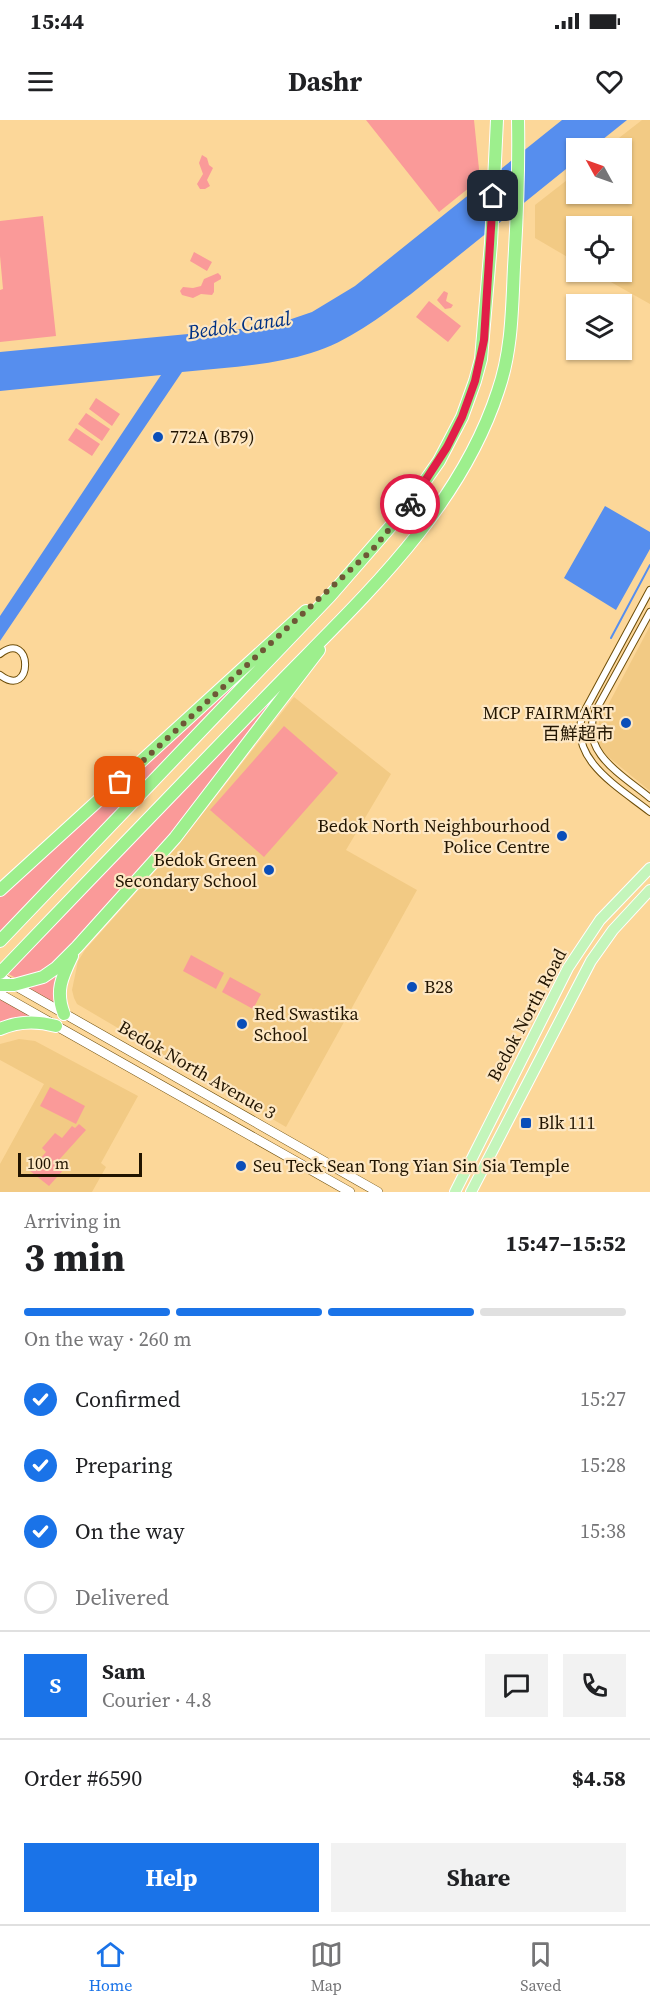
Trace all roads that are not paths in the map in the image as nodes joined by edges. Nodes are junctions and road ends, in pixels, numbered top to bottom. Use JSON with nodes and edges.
{"nodes":[{"id":1,"x":497,"y":123,"type":"edge"},
{"id":2,"x":518,"y":124,"type":"edge"},
{"id":3,"x":373,"y":549,"type":"junction"},
{"id":4,"x":650,"y":590,"type":"edge"},
{"id":5,"x":650,"y":612,"type":"edge"},
{"id":6,"x":324,"y":638,"type":"junction"},
{"id":7,"x":0,"y":648,"type":"edge"},
{"id":8,"x":9,"y":649,"type":"junction"},
{"id":9,"x":0,"y":654,"type":"edge"},
{"id":10,"x":0,"y":675,"type":"edge"},
{"id":11,"x":650,"y":798,"type":"edge"},
{"id":12,"x":650,"y":812,"type":"edge"},
{"id":13,"x":650,"y":868,"type":"edge"},
{"id":14,"x":0,"y":890,"type":"edge"},
{"id":15,"x":650,"y":890,"type":"edge"},
{"id":16,"x":618,"y":900,"type":"junction"},
{"id":17,"x":635,"y":905,"type":"junction"},
{"id":18,"x":0,"y":942,"type":"edge"},
{"id":19,"x":77,"y":947,"type":"junction"},
{"id":20,"x":0,"y":975,"type":"edge"},
{"id":21,"x":0,"y":985,"type":"edge"},
{"id":22,"x":14,"y":985,"type":"junction"},
{"id":23,"x":0,"y":994,"type":"edge"},
{"id":24,"x":64,"y":1014,"type":"junction"},
{"id":25,"x":56,"y":1026,"type":"junction"},
{"id":26,"x":0,"y":1029,"type":"edge"},
{"id":27,"x":350,"y":1192,"type":"edge"},
{"id":28,"x":378,"y":1192,"type":"edge"},
{"id":29,"x":455,"y":1192,"type":"edge"},
{"id":30,"x":471,"y":1192,"type":"edge"}],
"edges":[{"from":1,"to":3,"type":"highway"},
{"from":2,"to":6,"type":"highway"},
{"from":3,"to":14,"type":"highway"},
{"from":3,"to":18,"type":"highway"},
{"from":4,"to":12,"type":"street"},
{"from":5,"to":11,"type":"street"},
{"from":6,"to":19,"type":"highway"},
{"from":6,"to":20,"type":"highway"},
{"from":7,"to":8,"type":"street"},
{"from":8,"to":9,"type":"street"},
{"from":8,"to":10,"type":"street"},
{"from":13,"to":16,"type":"main road","name":"Bedok North Road"},
{"from":15,"to":17,"type":"main road","name":"Bedok North Road"},
{"from":16,"to":17,"type":"main road"},
{"from":16,"to":29,"type":"main road","name":"Bedok North Road"},
{"from":17,"to":30,"type":"main road","name":"Bedok North Road"},
{"from":19,"to":22,"type":"highway"},
{"from":19,"to":24,"type":"highway"},
{"from":20,"to":22,"type":"main road","name":"Bedok North Avenue 3"},
{"from":21,"to":22,"type":"highway"},
{"from":22,"to":24,"type":"main road","name":"Bedok North Avenue 3"},
{"from":23,"to":25,"type":"main road","name":"Bedok North Avenue 3"},
{"from":24,"to":28,"type":"main road","name":"Bedok North Avenue 3"},
{"from":25,"to":26,"type":"highway"},
{"from":25,"to":27,"type":"main road","name":"Bedok North Avenue 3"}]}
